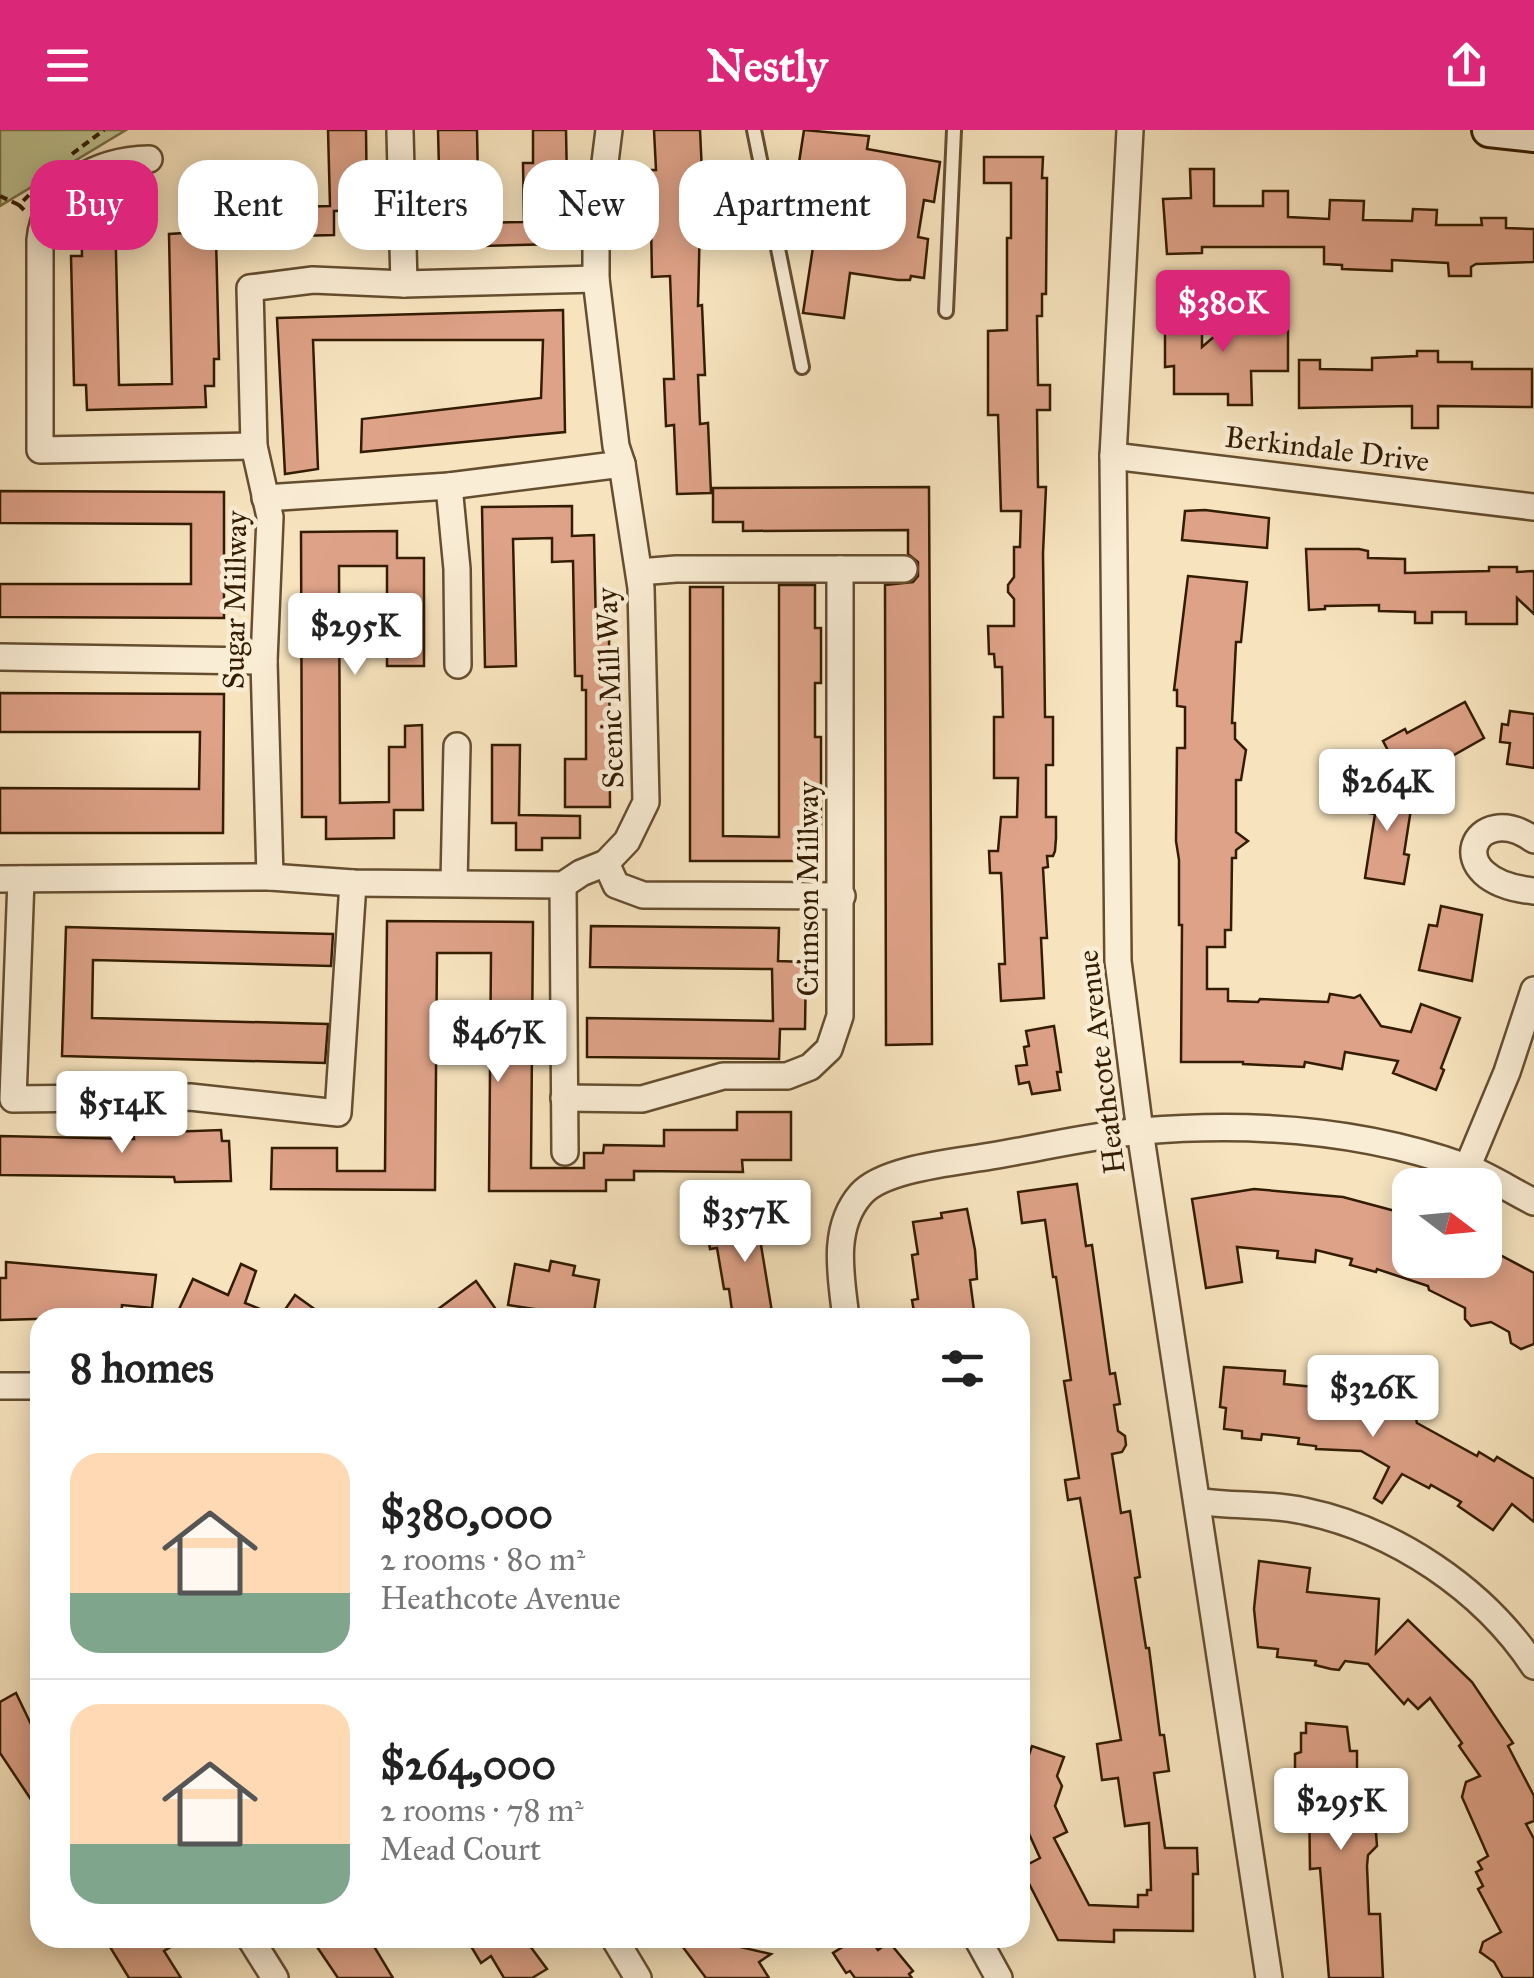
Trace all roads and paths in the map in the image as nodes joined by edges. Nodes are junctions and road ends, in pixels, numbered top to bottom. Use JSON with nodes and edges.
{"nodes":[{"id":1,"x":609,"y":130,"type":"edge"},
{"id":2,"x":754,"y":130,"type":"edge"},
{"id":3,"x":954,"y":130,"type":"edge"},
{"id":4,"x":1130,"y":130,"type":"edge"},
{"id":5,"x":1489,"y":130,"type":"edge"},
{"id":6,"x":400,"y":132,"type":"edge"},
{"id":7,"x":1534,"y":136,"type":"edge"},
{"id":8,"x":149,"y":159,"type":"dead end"},
{"id":9,"x":760,"y":160,"type":"edge"},
{"id":10,"x":0,"y":196,"type":"edge"},
{"id":11,"x":19,"y":205,"type":"dead end"},
{"id":12,"x":778,"y":250,"type":"edge"},
{"id":13,"x":596,"y":279,"type":"junction"},
{"id":14,"x":404,"y":284,"type":"junction"},
{"id":15,"x":946,"y":311,"type":"dead end"},
{"id":16,"x":802,"y":366,"type":"dead end"},
{"id":17,"x":254,"y":446,"type":"junction"},
{"id":18,"x":1113,"y":456,"type":"junction"},
{"id":19,"x":622,"y":464,"type":"junction"},
{"id":20,"x":450,"y":486,"type":"junction"},
{"id":21,"x":265,"y":498,"type":"junction"},
{"id":22,"x":1534,"y":507,"type":"edge"},
{"id":23,"x":840,"y":569,"type":"junction"},
{"id":24,"x":904,"y":569,"type":"dead end"},
{"id":25,"x":639,"y":572,"type":"junction"},
{"id":26,"x":0,"y":657,"type":"edge"},
{"id":27,"x":264,"y":661,"type":"junction"},
{"id":28,"x":458,"y":665,"type":"dead end"},
{"id":29,"x":457,"y":746,"type":"dead end"},
{"id":30,"x":1534,"y":840,"type":"edge"},
{"id":31,"x":606,"y":863,"type":"junction"},
{"id":32,"x":270,"y":877,"type":"junction"},
{"id":33,"x":10,"y":879,"type":"edge"},
{"id":34,"x":353,"y":883,"type":"junction"},
{"id":35,"x":454,"y":883,"type":"junction"},
{"id":36,"x":563,"y":885,"type":"junction"},
{"id":37,"x":1534,"y":891,"type":"edge"},
{"id":38,"x":842,"y":896,"type":"junction"},
{"id":39,"x":1534,"y":990,"type":"edge"},
{"id":40,"x":564,"y":1098,"type":"junction"},
{"id":41,"x":1140,"y":1131,"type":"junction"},
{"id":42,"x":565,"y":1152,"type":"dead end"},
{"id":43,"x":1468,"y":1168,"type":"joint"},
{"id":44,"x":1502,"y":1186,"type":"edge"},
{"id":45,"x":1534,"y":1202,"type":"edge"},
{"id":46,"x":845,"y":1308,"type":"edge"},
{"id":47,"x":0,"y":1386,"type":"edge"},
{"id":48,"x":30,"y":1386,"type":"edge"},
{"id":49,"x":1198,"y":1501,"type":"junction"},
{"id":50,"x":1534,"y":1666,"type":"edge"},
{"id":51,"x":256,"y":1948,"type":"edge"},
{"id":52,"x":620,"y":1948,"type":"edge"},
{"id":53,"x":982,"y":1948,"type":"edge"},
{"id":54,"x":274,"y":1978,"type":"edge"},
{"id":55,"x":638,"y":1978,"type":"edge"},
{"id":56,"x":999,"y":1978,"type":"edge"},
{"id":57,"x":1269,"y":1978,"type":"edge"}],
"edges":[{"from":1,"to":13,"type":"street","name":"Scenic Mill Way"},
{"from":2,"to":9,"type":"lane"},
{"from":3,"to":15,"type":"lane"},
{"from":4,"to":18,"type":"street","name":"Heathcote Avenue"},
{"from":5,"to":7,"type":"main road"},
{"from":6,"to":14,"type":"street"},
{"from":8,"to":17,"type":"street"},
{"from":10,"to":11,"type":"path"},
{"from":12,"to":16,"type":"lane"},
{"from":13,"to":14,"type":"street"},
{"from":13,"to":19,"type":"street","name":"Scenic Mill Way"},
{"from":14,"to":17,"type":"street"},
{"from":17,"to":21,"type":"street"},
{"from":18,"to":22,"type":"street","name":"Berkindale Drive"},
{"from":18,"to":41,"type":"street","name":"Heathcote Avenue"},
{"from":19,"to":20,"type":"street","name":"Sugar Millway"},
{"from":19,"to":25,"type":"street","name":"Scenic Mill Way"},
{"from":20,"to":21,"type":"street","name":"Sugar Millway"},
{"from":20,"to":28,"type":"street"},
{"from":21,"to":27,"type":"street","name":"Sugar Millway"},
{"from":23,"to":24,"type":"street"},
{"from":23,"to":25,"type":"street"},
{"from":23,"to":38,"type":"street","name":"Crimson Millway"},
{"from":25,"to":31,"type":"street","name":"Scenic Mill Way"},
{"from":26,"to":27,"type":"street"},
{"from":27,"to":32,"type":"street","name":"Sugar Millway"},
{"from":29,"to":35,"type":"street"},
{"from":30,"to":37,"type":"street"},
{"from":31,"to":36,"type":"street","name":"Scenic Mill Way"},
{"from":31,"to":38,"type":"street"},
{"from":32,"to":33,"type":"street","name":"Scenic Mill Way"},
{"from":32,"to":34,"type":"street","name":"Scenic Mill Way"},
{"from":33,"to":34,"type":"street"},
{"from":34,"to":35,"type":"street","name":"Scenic Mill Way"},
{"from":35,"to":36,"type":"street","name":"Scenic Mill Way"},
{"from":36,"to":40,"type":"street"},
{"from":38,"to":40,"type":"street","name":"Crimson Millway"},
{"from":39,"to":43,"type":"street"},
{"from":40,"to":42,"type":"street"},
{"from":41,"to":43,"type":"street"},
{"from":41,"to":46,"type":"street"},
{"from":41,"to":49,"type":"street","name":"Heathcote Avenue"},
{"from":44,"to":45,"type":"street"},
{"from":47,"to":48,"type":"street"},
{"from":49,"to":50,"type":"street"},
{"from":49,"to":57,"type":"street","name":"Heathcote Avenue"},
{"from":51,"to":54,"type":"street"},
{"from":52,"to":55,"type":"street"},
{"from":53,"to":56,"type":"street"}]}
